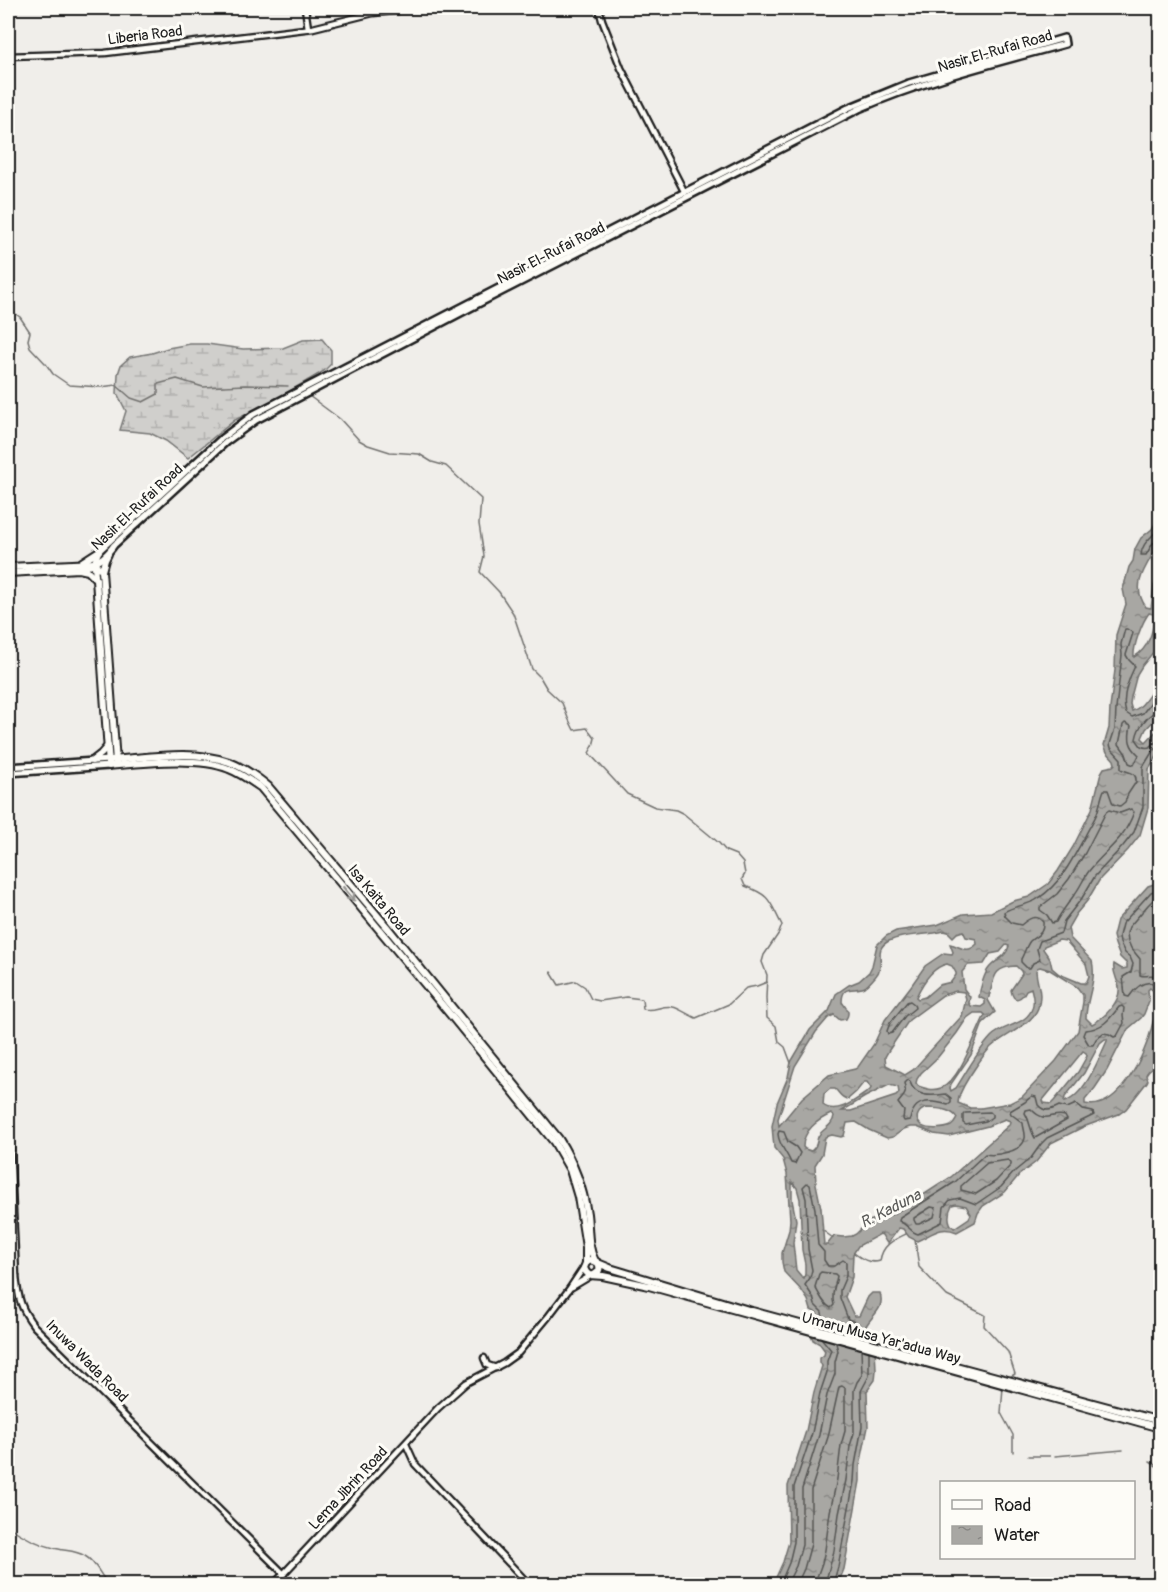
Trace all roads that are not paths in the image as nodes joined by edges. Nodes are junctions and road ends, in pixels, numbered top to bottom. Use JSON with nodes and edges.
{"nodes":[{"id":1,"x":305,"y":8,"type":"edge"},
{"id":2,"x":426,"y":8,"type":"edge"},
{"id":3,"x":598,"y":8,"type":"edge"},
{"id":4,"x":308,"y":28,"type":"junction"},
{"id":5,"x":1065,"y":44,"type":"dead end"},
{"id":6,"x":8,"y":56,"type":"edge"},
{"id":7,"x":992,"y":62,"type":"junction"},
{"id":8,"x":794,"y":139,"type":"junction"},
{"id":9,"x":685,"y":193,"type":"junction"},
{"id":10,"x":618,"y":230,"type":"junction"},
{"id":11,"x":332,"y":377,"type":"junction"},
{"id":12,"x":99,"y":551,"type":"junction"},
{"id":13,"x":108,"y":554,"type":"junction"},
{"id":14,"x":94,"y":563,"type":"junction"},
{"id":15,"x":79,"y":566,"type":"junction"},
{"id":16,"x":8,"y":567,"type":"edge"},
{"id":17,"x":29,"y":569,"type":"junction"},
{"id":18,"x":102,"y":571,"type":"junction"},
{"id":19,"x":8,"y":573,"type":"edge"},
{"id":20,"x":96,"y":579,"type":"junction"},
{"id":21,"x":111,"y":746,"type":"junction"},
{"id":22,"x":125,"y":759,"type":"junction"},
{"id":23,"x":92,"y":761,"type":"junction"},
{"id":24,"x":112,"y":763,"type":"junction"},
{"id":25,"x":8,"y":767,"type":"edge"},
{"id":26,"x":8,"y":773,"type":"edge"},
{"id":27,"x":8,"y":1103,"type":"edge"},
{"id":28,"x":538,"y":1118,"type":"junction"},
{"id":29,"x":596,"y":1261,"type":"junction"},
{"id":30,"x":585,"y":1264,"type":"junction"},
{"id":31,"x":593,"y":1275,"type":"junction"},
{"id":32,"x":16,"y":1276,"type":"junction"},
{"id":33,"x":8,"y":1279,"type":"edge"},
{"id":34,"x":570,"y":1288,"type":"junction"},
{"id":35,"x":752,"y":1313,"type":"junction"},
{"id":36,"x":898,"y":1353,"type":"junction"},
{"id":37,"x":484,"y":1358,"type":"dead end"},
{"id":38,"x":496,"y":1368,"type":"junction"},
{"id":39,"x":1161,"y":1421,"type":"edge"},
{"id":40,"x":1161,"y":1428,"type":"edge"},
{"id":41,"x":406,"y":1444,"type":"junction"},
{"id":42,"x":284,"y":1574,"type":"junction"},
{"id":43,"x":274,"y":1584,"type":"edge"},
{"id":44,"x":521,"y":1584,"type":"edge"}],
"edges":[{"from":1,"to":4,"type":"street"},
{"from":2,"to":4,"type":"street","name":"Liberia Road"},
{"from":3,"to":9,"type":"street"},
{"from":4,"to":6,"type":"street","name":"Liberia Road"},
{"from":5,"to":7,"type":"main road"},
{"from":7,"to":8,"type":"main road","name":"Nasir El-Rufai Road"},
{"from":7,"to":8,"type":"main road","name":"Nasir El-Rufai Road"},
{"from":8,"to":9,"type":"main road","name":"Nasir El-Rufai Road"},
{"from":8,"to":10,"type":"main road","name":"Nasir El-Rufai Road"},
{"from":9,"to":10,"type":"main road","name":"Nasir El-Rufai Road"},
{"from":10,"to":11,"type":"main road","name":"Nasir El-Rufai Road"},
{"from":11,"to":12,"type":"main road","name":"Nasir El-Rufai Road"},
{"from":11,"to":13,"type":"main road","name":"Nasir El-Rufai Road"},
{"from":12,"to":14,"type":"main road","name":"Nasir El-Rufai Road"},
{"from":12,"to":15,"type":"main road"},
{"from":13,"to":14,"type":"main road","name":"Nasir El-Rufai Road"},
{"from":13,"to":18,"type":"main road"},
{"from":14,"to":15,"type":"main road"},
{"from":14,"to":18,"type":"main road"},
{"from":14,"to":20,"type":"main road","name":"Nasir El-Rufai Road"},
{"from":15,"to":17,"type":"main road"},
{"from":15,"to":20,"type":"main road"},
{"from":16,"to":17,"type":"main road"},
{"from":17,"to":19,"type":"main road"},
{"from":18,"to":21,"type":"main road"},
{"from":20,"to":21,"type":"main road"},
{"from":21,"to":22,"type":"main road"},
{"from":21,"to":23,"type":"main road"},
{"from":21,"to":24,"type":"main road"},
{"from":22,"to":24,"type":"main road","name":"Isa Kaita Road"},
{"from":22,"to":28,"type":"main road","name":"Isa Kaita Road"},
{"from":23,"to":24,"type":"main road","name":"Isa Kaita Road"},
{"from":23,"to":25,"type":"main road","name":"Isa Kaita Road"},
{"from":24,"to":26,"type":"main road","name":"Isa Kaita Road"},
{"from":24,"to":28,"type":"main road","name":"Isa Kaita Road","one_way":true},
{"from":27,"to":32,"type":"street","name":"Inuwa Wada Road"},
{"from":28,"to":29,"type":"main road","name":"Isa Kaita Road"},
{"from":28,"to":30,"type":"main road","name":"Isa Kaita Road"},
{"from":29,"to":30,"type":"main road"},
{"from":29,"to":31,"type":"main road"},
{"from":29,"to":35,"type":"main road","name":"Umaru Musa Yar'adua Way"},
{"from":30,"to":31,"type":"main road"},
{"from":30,"to":34,"type":"street"},
{"from":31,"to":34,"type":"street"},
{"from":31,"to":35,"type":"main road","name":"Umaru Musa Yar'adua Way"},
{"from":32,"to":33,"type":"street"},
{"from":32,"to":42,"type":"street","name":"Inuwa Wada Road"},
{"from":34,"to":38,"type":"street"},
{"from":35,"to":36,"type":"main road","name":"Umaru Musa Yar'adua Way"},
{"from":36,"to":39,"type":"main road","name":"Umaru Musa Yar'adua Way"},
{"from":36,"to":40,"type":"main road","name":"Umaru Musa Yar'adua Way"},
{"from":37,"to":38,"type":"street"},
{"from":38,"to":41,"type":"street","name":"Lema Jibrin Road"},
{"from":41,"to":42,"type":"street","name":"Lema Jibrin Road"},
{"from":41,"to":44,"type":"street"},
{"from":42,"to":43,"type":"street","name":"Lema Jibrin Road"}]}
